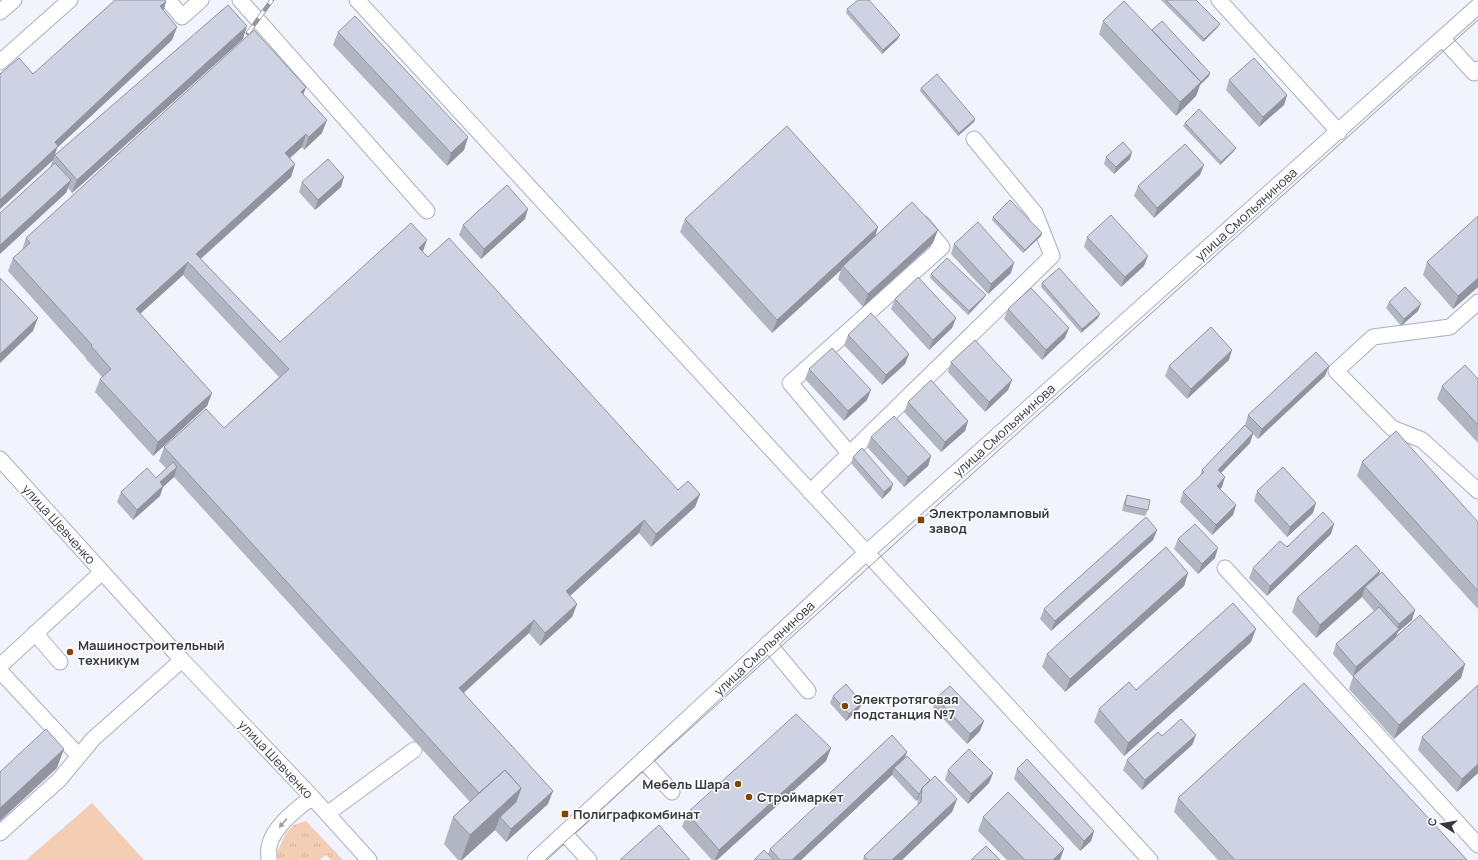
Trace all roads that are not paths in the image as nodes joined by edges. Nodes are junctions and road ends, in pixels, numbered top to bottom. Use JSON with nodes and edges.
{"nodes":[{"id":1,"x":14,"y":0,"type":"edge"},
{"id":2,"x":70,"y":0,"type":"edge"},
{"id":3,"x":168,"y":0,"type":"edge"},
{"id":4,"x":201,"y":0,"type":"edge"},
{"id":5,"x":240,"y":0,"type":"edge"},
{"id":6,"x":357,"y":0,"type":"edge"},
{"id":7,"x":1219,"y":0,"type":"edge"},
{"id":8,"x":1478,"y":6,"type":"edge"},
{"id":9,"x":0,"y":12,"type":"edge"},
{"id":10,"x":1442,"y":38,"type":"junction"},
{"id":11,"x":0,"y":62,"type":"edge"},
{"id":12,"x":1478,"y":69,"type":"edge"},
{"id":13,"x":1338,"y":132,"type":"junction"},
{"id":14,"x":974,"y":139,"type":"dead end"},
{"id":15,"x":427,"y":211,"type":"dead end"},
{"id":16,"x":913,"y":214,"type":"edge"},
{"id":17,"x":1478,"y":302,"type":"edge"},
{"id":18,"x":849,"y":453,"type":"junction"},
{"id":19,"x":0,"y":459,"type":"edge"},
{"id":20,"x":1478,"y":491,"type":"edge"},
{"id":21,"x":810,"y":492,"type":"junction"},
{"id":22,"x":866,"y":553,"type":"junction"},
{"id":23,"x":1225,"y":568,"type":"dead end"},
{"id":24,"x":102,"y":572,"type":"junction"},
{"id":25,"x":30,"y":638,"type":"junction"},
{"id":26,"x":768,"y":643,"type":"junction"},
{"id":27,"x":1,"y":660,"type":"edge"},
{"id":28,"x":182,"y":660,"type":"junction"},
{"id":29,"x":60,"y":662,"type":"dead end"},
{"id":30,"x":0,"y":671,"type":"edge"},
{"id":31,"x":808,"y":691,"type":"dead end"},
{"id":32,"x":414,"y":750,"type":"dead end"},
{"id":33,"x":79,"y":756,"type":"junction"},
{"id":34,"x":642,"y":760,"type":"junction"},
{"id":35,"x":672,"y":792,"type":"dead end"},
{"id":36,"x":312,"y":797,"type":"junction"},
{"id":37,"x":327,"y":814,"type":"junction"},
{"id":38,"x":0,"y":833,"type":"edge"},
{"id":39,"x":564,"y":833,"type":"junction"},
{"id":40,"x":1478,"y":845,"type":"edge"},
{"id":41,"x":269,"y":860,"type":"edge"},
{"id":42,"x":369,"y":860,"type":"edge"},
{"id":43,"x":535,"y":860,"type":"edge"},
{"id":44,"x":589,"y":860,"type":"edge"},
{"id":45,"x":1150,"y":860,"type":"edge"}],
"edges":[{"from":1,"to":9,"type":"street"},
{"from":2,"to":11,"type":"street"},
{"from":3,"to":4,"type":"street"},
{"from":5,"to":15,"type":"street"},
{"from":6,"to":21,"type":"street"},
{"from":7,"to":13,"type":"street"},
{"from":8,"to":10,"type":"street","name":"улица Смольянинова"},
{"from":10,"to":12,"type":"street"},
{"from":10,"to":13,"type":"street","name":"улица Смольянинова"},
{"from":13,"to":22,"type":"street","name":"улица Смольянинова"},
{"from":14,"to":18,"type":"street"},
{"from":16,"to":18,"type":"street"},
{"from":17,"to":20,"type":"street"},
{"from":18,"to":21,"type":"street"},
{"from":19,"to":24,"type":"street","name":"улица Шевченко"},
{"from":21,"to":22,"type":"street"},
{"from":22,"to":26,"type":"street","name":"улица Смольянинова"},
{"from":22,"to":45,"type":"street"},
{"from":23,"to":40,"type":"street"},
{"from":24,"to":25,"type":"street"},
{"from":24,"to":28,"type":"street","name":"улица Шевченко"},
{"from":25,"to":27,"type":"street"},
{"from":25,"to":29,"type":"street"},
{"from":26,"to":31,"type":"street"},
{"from":26,"to":34,"type":"street","name":"улица Смольянинова"},
{"from":28,"to":33,"type":"street"},
{"from":28,"to":36,"type":"street","name":"улица Шевченко"},
{"from":30,"to":33,"type":"street"},
{"from":32,"to":37,"type":"street"},
{"from":33,"to":38,"type":"street"},
{"from":34,"to":35,"type":"street"},
{"from":34,"to":39,"type":"street","name":"улица Смольянинова"},
{"from":36,"to":37,"type":"street","name":"улица Шевченко"},
{"from":36,"to":41,"type":"street","one_way":true},
{"from":37,"to":42,"type":"street","name":"улица Шевченко"},
{"from":39,"to":43,"type":"street","name":"улица Смольянинова"},
{"from":39,"to":44,"type":"street"}]}
